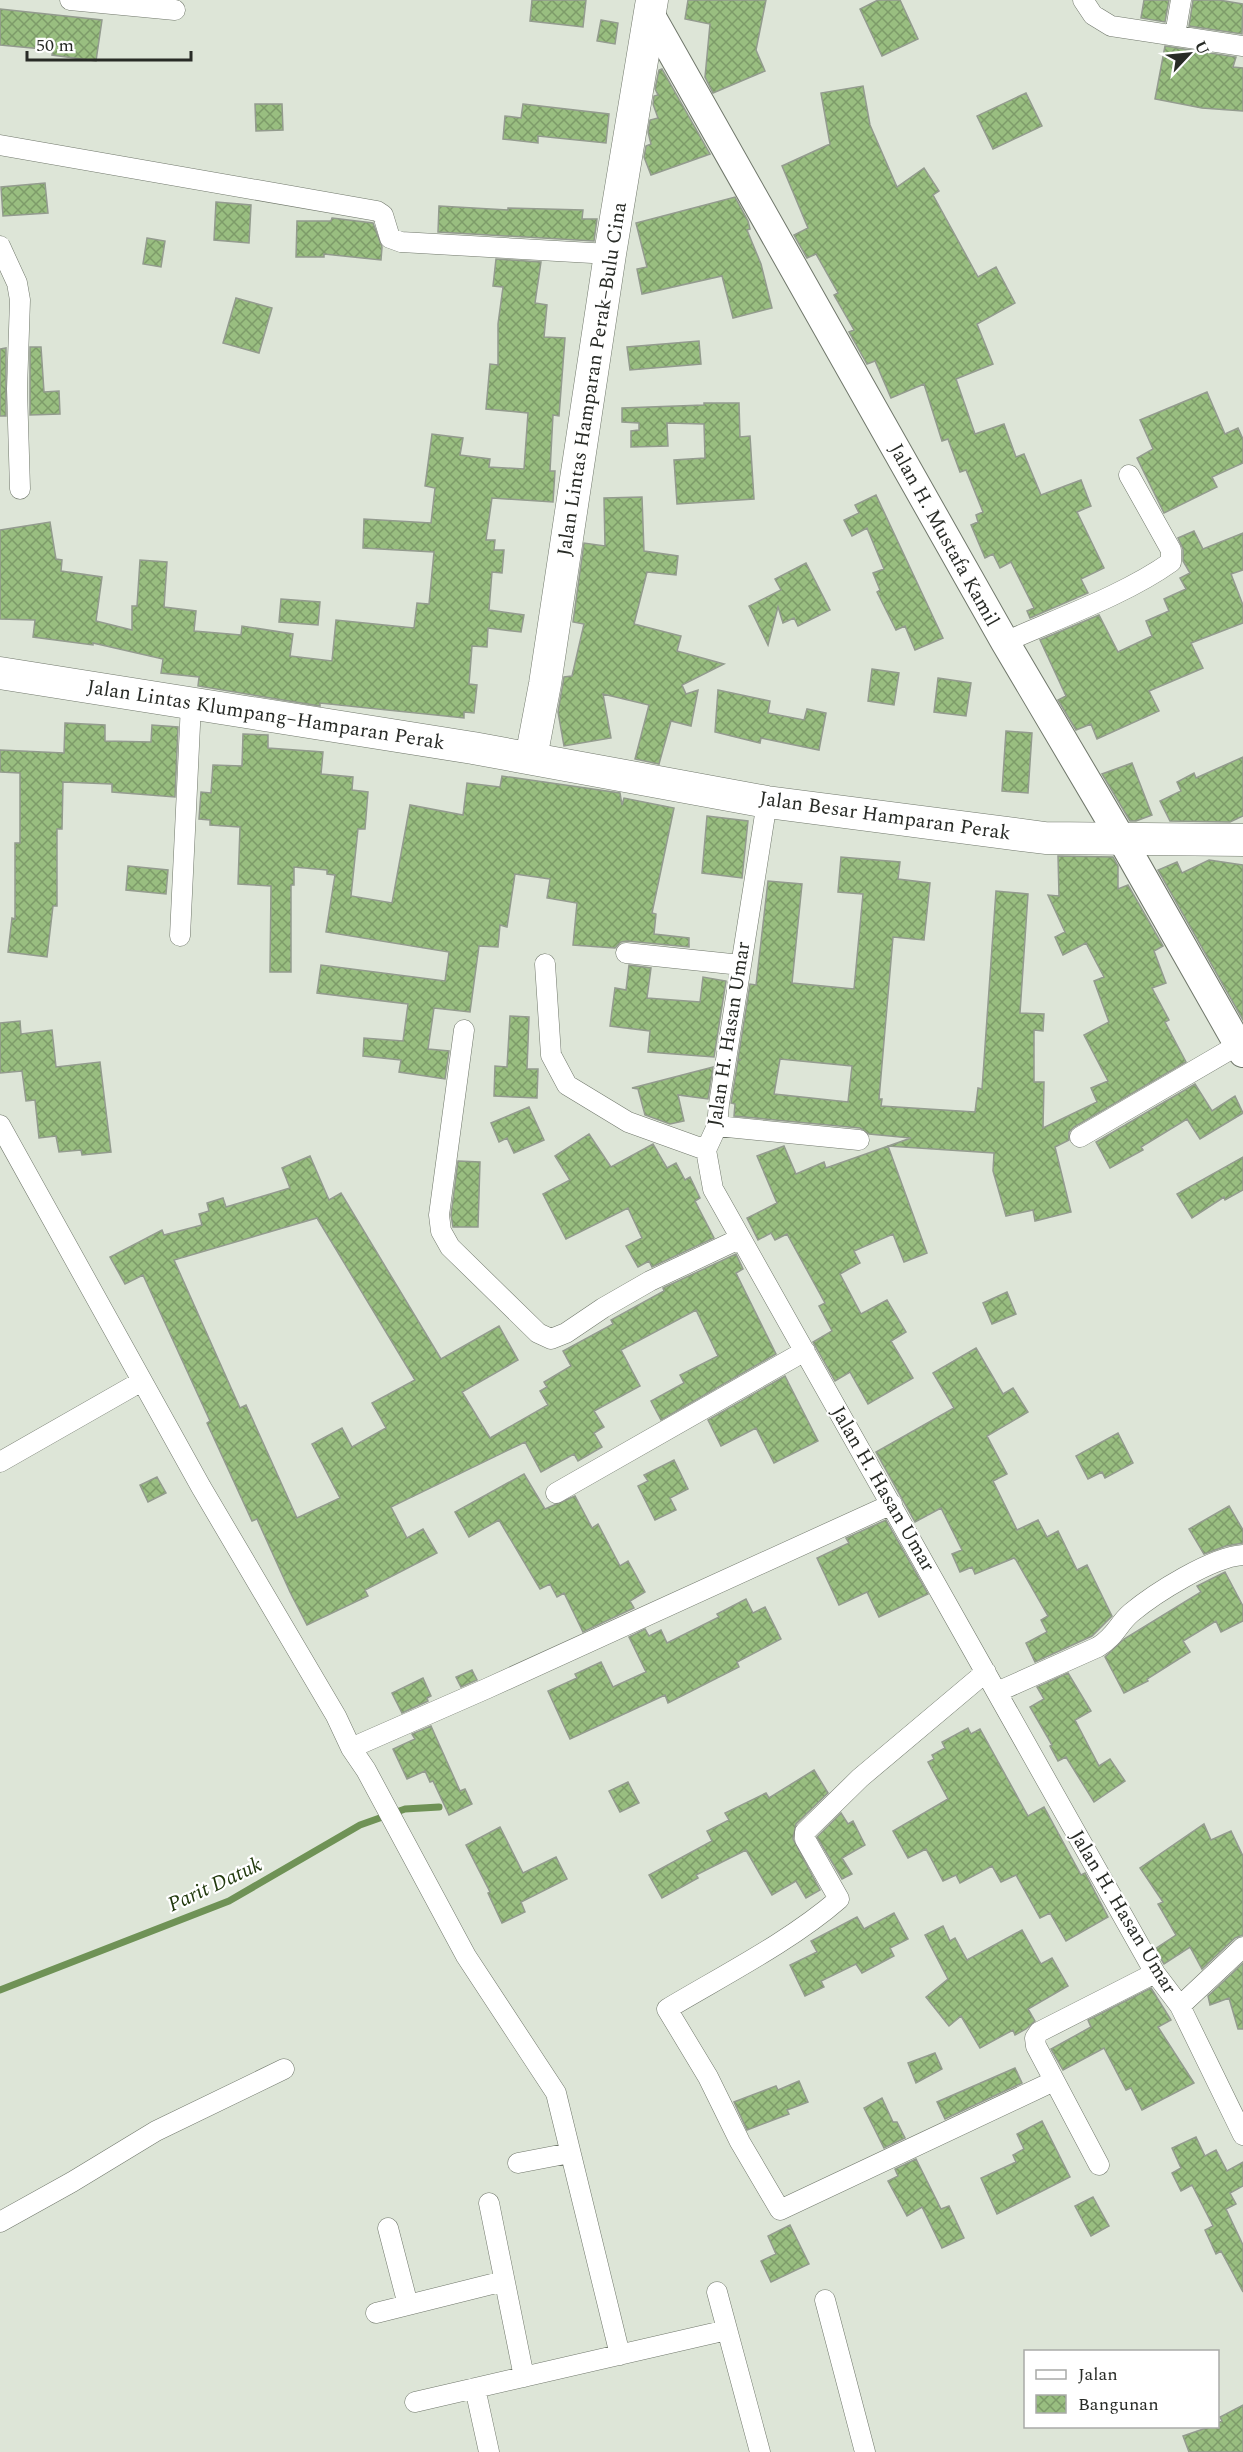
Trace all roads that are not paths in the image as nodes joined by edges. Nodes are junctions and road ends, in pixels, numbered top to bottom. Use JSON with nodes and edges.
{"nodes":[{"id":1,"x":70,"y":0,"type":"edge"},
{"id":2,"x":1083,"y":0,"type":"edge"},
{"id":3,"x":1181,"y":0,"type":"edge"},
{"id":4,"x":651,"y":7,"type":"edge"},
{"id":5,"x":175,"y":10,"type":"dead end"},
{"id":6,"x":1175,"y":34,"type":"junction"},
{"id":7,"x":1243,"y":46,"type":"edge"},
{"id":8,"x":0,"y":145,"type":"edge"},
{"id":9,"x":0,"y":246,"type":"edge"},
{"id":10,"x":610,"y":254,"type":"junction"},
{"id":11,"x":1129,"y":475,"type":"dead end"},
{"id":12,"x":20,"y":489,"type":"dead end"},
{"id":13,"x":1005,"y":642,"type":"junction"},
{"id":14,"x":0,"y":673,"type":"edge"},
{"id":15,"x":191,"y":704,"type":"junction"},
{"id":16,"x":531,"y":758,"type":"junction"},
{"id":17,"x":767,"y":802,"type":"junction"},
{"id":18,"x":1122,"y":840,"type":"junction"},
{"id":19,"x":1243,"y":840,"type":"edge"},
{"id":20,"x":180,"y":936,"type":"dead end"},
{"id":21,"x":626,"y":953,"type":"dead end"},
{"id":22,"x":545,"y":964,"type":"dead end"},
{"id":23,"x":741,"y":964,"type":"junction"},
{"id":24,"x":464,"y":1030,"type":"dead end"},
{"id":25,"x":1241,"y":1049,"type":"edge"},
{"id":26,"x":0,"y":1125,"type":"edge"},
{"id":27,"x":717,"y":1126,"type":"junction"},
{"id":28,"x":1080,"y":1137,"type":"dead end"},
{"id":29,"x":859,"y":1140,"type":"dead end"},
{"id":30,"x":706,"y":1150,"type":"junction"},
{"id":31,"x":740,"y":1239,"type":"junction"},
{"id":32,"x":805,"y":1351,"type":"junction"},
{"id":33,"x":142,"y":1381,"type":"junction"},
{"id":34,"x":0,"y":1462,"type":"edge"},
{"id":35,"x":556,"y":1493,"type":"dead end"},
{"id":36,"x":892,"y":1503,"type":"junction"},
{"id":37,"x":1243,"y":1556,"type":"edge"},
{"id":38,"x":986,"y":1672,"type":"junction"},
{"id":39,"x":997,"y":1692,"type":"junction"},
{"id":40,"x":351,"y":1748,"type":"junction"},
{"id":41,"x":1243,"y":1947,"type":"edge"},
{"id":42,"x":1155,"y":1973,"type":"junction"},
{"id":43,"x":1180,"y":2007,"type":"junction"},
{"id":44,"x":284,"y":2069,"type":"dead end"},
{"id":45,"x":1054,"y":2081,"type":"junction"},
{"id":46,"x":1243,"y":2135,"type":"edge"},
{"id":47,"x":570,"y":2153,"type":"junction"},
{"id":48,"x":518,"y":2163,"type":"dead end"},
{"id":49,"x":1099,"y":2165,"type":"dead end"},
{"id":50,"x":489,"y":2204,"type":"dead end"},
{"id":51,"x":0,"y":2222,"type":"edge"},
{"id":52,"x":388,"y":2228,"type":"dead end"},
{"id":53,"x":504,"y":2281,"type":"junction"},
{"id":54,"x":717,"y":2292,"type":"dead end"},
{"id":55,"x":825,"y":2300,"type":"dead end"},
{"id":56,"x":408,"y":2305,"type":"junction"},
{"id":57,"x":376,"y":2313,"type":"dead end"},
{"id":58,"x":728,"y":2330,"type":"junction"},
{"id":59,"x":620,"y":2355,"type":"junction"},
{"id":60,"x":524,"y":2377,"type":"junction"},
{"id":61,"x":475,"y":2388,"type":"junction"},
{"id":62,"x":415,"y":2402,"type":"dead end"},
{"id":63,"x":489,"y":2452,"type":"edge"},
{"id":64,"x":760,"y":2452,"type":"edge"},
{"id":65,"x":865,"y":2452,"type":"edge"}],
"edges":[{"from":1,"to":5,"type":"street"},
{"from":2,"to":6,"type":"street"},
{"from":3,"to":6,"type":"street"},
{"from":4,"to":10,"type":"main road","name":"Jalan Lintas Hamparan Perak–Bulu Cina"},
{"from":4,"to":13,"type":"street","name":"Jalan H. Mustafa Kamil"},
{"from":6,"to":7,"type":"street"},
{"from":8,"to":10,"type":"street"},
{"from":9,"to":12,"type":"street"},
{"from":10,"to":16,"type":"main road","name":"Jalan Lintas Hamparan Perak–Bulu Cina"},
{"from":11,"to":13,"type":"street"},
{"from":13,"to":18,"type":"street","name":"Jalan H. Mustafa Kamil"},
{"from":14,"to":15,"type":"main road","name":"Jalan Lintas Klumpang–Hamparan Perak"},
{"from":15,"to":16,"type":"main road","name":"Jalan Lintas Klumpang–Hamparan Perak"},
{"from":15,"to":20,"type":"street"},
{"from":16,"to":17,"type":"main road","name":"Jalan Besar Hamparan Perak"},
{"from":17,"to":18,"type":"main road","name":"Jalan Besar Hamparan Perak"},
{"from":17,"to":23,"type":"street","name":"Jalan H. Hasan Umar"},
{"from":18,"to":19,"type":"main road","name":"Jalan Besar Hamparan Perak"},
{"from":18,"to":25,"type":"street","name":"Jalan H. Mustafa Kamil"},
{"from":21,"to":23,"type":"street"},
{"from":22,"to":30,"type":"street"},
{"from":23,"to":27,"type":"street","name":"Jalan H. Hasan Umar"},
{"from":24,"to":31,"type":"street"},
{"from":25,"to":28,"type":"street"},
{"from":26,"to":33,"type":"street"},
{"from":27,"to":29,"type":"street"},
{"from":27,"to":30,"type":"street","name":"Jalan H. Hasan Umar"},
{"from":30,"to":31,"type":"street","name":"Jalan H. Hasan Umar"},
{"from":31,"to":32,"type":"street","name":"Jalan H. Hasan Umar"},
{"from":32,"to":35,"type":"street"},
{"from":32,"to":36,"type":"street","name":"Jalan H. Hasan Umar"},
{"from":33,"to":34,"type":"street"},
{"from":33,"to":40,"type":"street"},
{"from":36,"to":38,"type":"street","name":"Jalan H. Hasan Umar"},
{"from":36,"to":40,"type":"street"},
{"from":37,"to":39,"type":"street"},
{"from":38,"to":39,"type":"street","name":"Jalan H. Hasan Umar"},
{"from":38,"to":45,"type":"street"},
{"from":39,"to":42,"type":"street","name":"Jalan H. Hasan Umar"},
{"from":40,"to":47,"type":"street"},
{"from":41,"to":43,"type":"street"},
{"from":42,"to":43,"type":"street","name":"Jalan H. Hasan Umar"},
{"from":42,"to":45,"type":"street"},
{"from":43,"to":46,"type":"street","name":"Jalan H. Hasan Umar"},
{"from":44,"to":51,"type":"street"},
{"from":45,"to":49,"type":"street"},
{"from":47,"to":48,"type":"street"},
{"from":47,"to":59,"type":"street"},
{"from":50,"to":53,"type":"street"},
{"from":52,"to":56,"type":"street"},
{"from":53,"to":56,"type":"street"},
{"from":53,"to":60,"type":"street"},
{"from":54,"to":58,"type":"street"},
{"from":55,"to":65,"type":"street"},
{"from":56,"to":57,"type":"street"},
{"from":58,"to":59,"type":"street"},
{"from":58,"to":64,"type":"street"},
{"from":59,"to":60,"type":"street"},
{"from":60,"to":61,"type":"street"},
{"from":61,"to":62,"type":"street"},
{"from":61,"to":63,"type":"street"}]}
